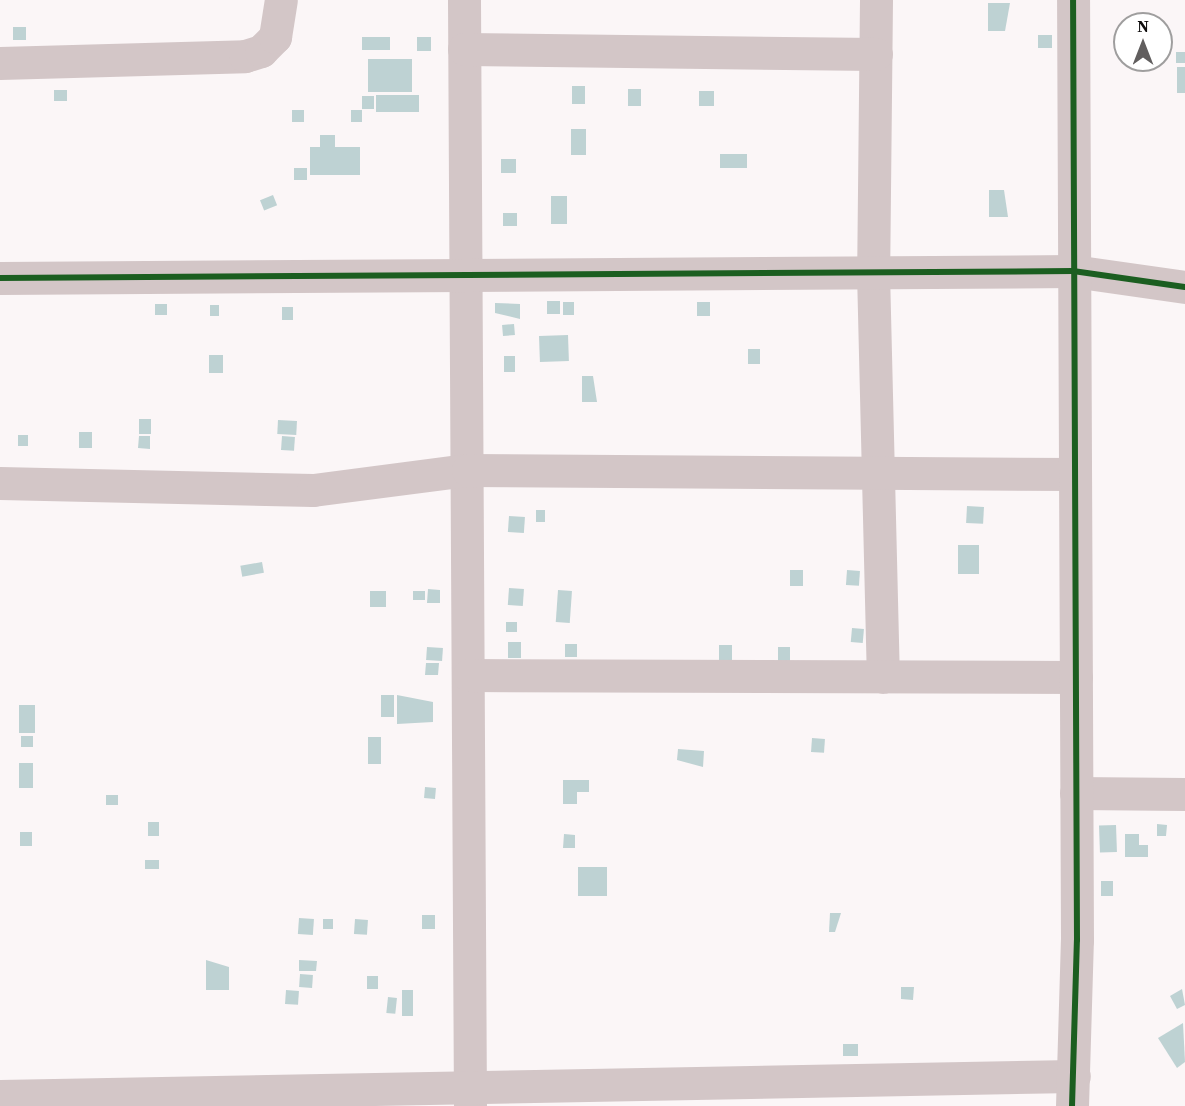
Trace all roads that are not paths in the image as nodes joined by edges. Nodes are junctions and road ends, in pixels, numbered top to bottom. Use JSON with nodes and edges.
{"nodes":[{"id":1,"x":281,"y":0,"type":"edge"},
{"id":2,"x":464,"y":0,"type":"edge"},
{"id":3,"x":876,"y":0,"type":"edge"},
{"id":4,"x":1072,"y":0,"type":"edge"},
{"id":5,"x":464,"y":49,"type":"junction"},
{"id":6,"x":876,"y":54,"type":"junction"},
{"id":7,"x":0,"y":63,"type":"edge"},
{"id":8,"x":1073,"y":271,"type":"junction"},
{"id":9,"x":873,"y":272,"type":"junction"},
{"id":10,"x":467,"y":275,"type":"junction"},
{"id":11,"x":0,"y":278,"type":"edge"},
{"id":12,"x":1185,"y":287,"type":"edge"},
{"id":13,"x":468,"y":470,"type":"junction"},
{"id":14,"x":878,"y":473,"type":"junction"},
{"id":15,"x":1074,"y":474,"type":"junction"},
{"id":16,"x":0,"y":483,"type":"edge"},
{"id":17,"x":469,"y":675,"type":"junction"},
{"id":18,"x":883,"y":677,"type":"junction"},
{"id":19,"x":1076,"y":677,"type":"junction"},
{"id":20,"x":1076,"y":793,"type":"junction"},
{"id":21,"x":1185,"y":794,"type":"edge"},
{"id":22,"x":1073,"y":1091,"type":"edge"},
{"id":23,"x":0,"y":1096,"type":"edge"},
{"id":24,"x":470,"y":1096,"type":"edge"}],
"edges":[{"from":1,"to":7,"type":"street"},
{"from":2,"to":5,"type":"street"},
{"from":3,"to":6,"type":"street"},
{"from":4,"to":8,"type":"street"},
{"from":5,"to":6,"type":"street"},
{"from":5,"to":10,"type":"street"},
{"from":6,"to":9,"type":"street"},
{"from":8,"to":9,"type":"street"},
{"from":8,"to":12,"type":"street"},
{"from":8,"to":15,"type":"street"},
{"from":9,"to":10,"type":"street"},
{"from":9,"to":14,"type":"street"},
{"from":10,"to":11,"type":"street"},
{"from":10,"to":13,"type":"street"},
{"from":13,"to":14,"type":"street"},
{"from":13,"to":16,"type":"street"},
{"from":13,"to":17,"type":"street"},
{"from":14,"to":15,"type":"street"},
{"from":14,"to":18,"type":"street"},
{"from":15,"to":19,"type":"street"},
{"from":17,"to":18,"type":"street"},
{"from":17,"to":24,"type":"street"},
{"from":18,"to":19,"type":"street"},
{"from":19,"to":20,"type":"street"},
{"from":20,"to":21,"type":"street"},
{"from":20,"to":22,"type":"street"},
{"from":22,"to":24,"type":"street"},
{"from":23,"to":24,"type":"street"}]}
